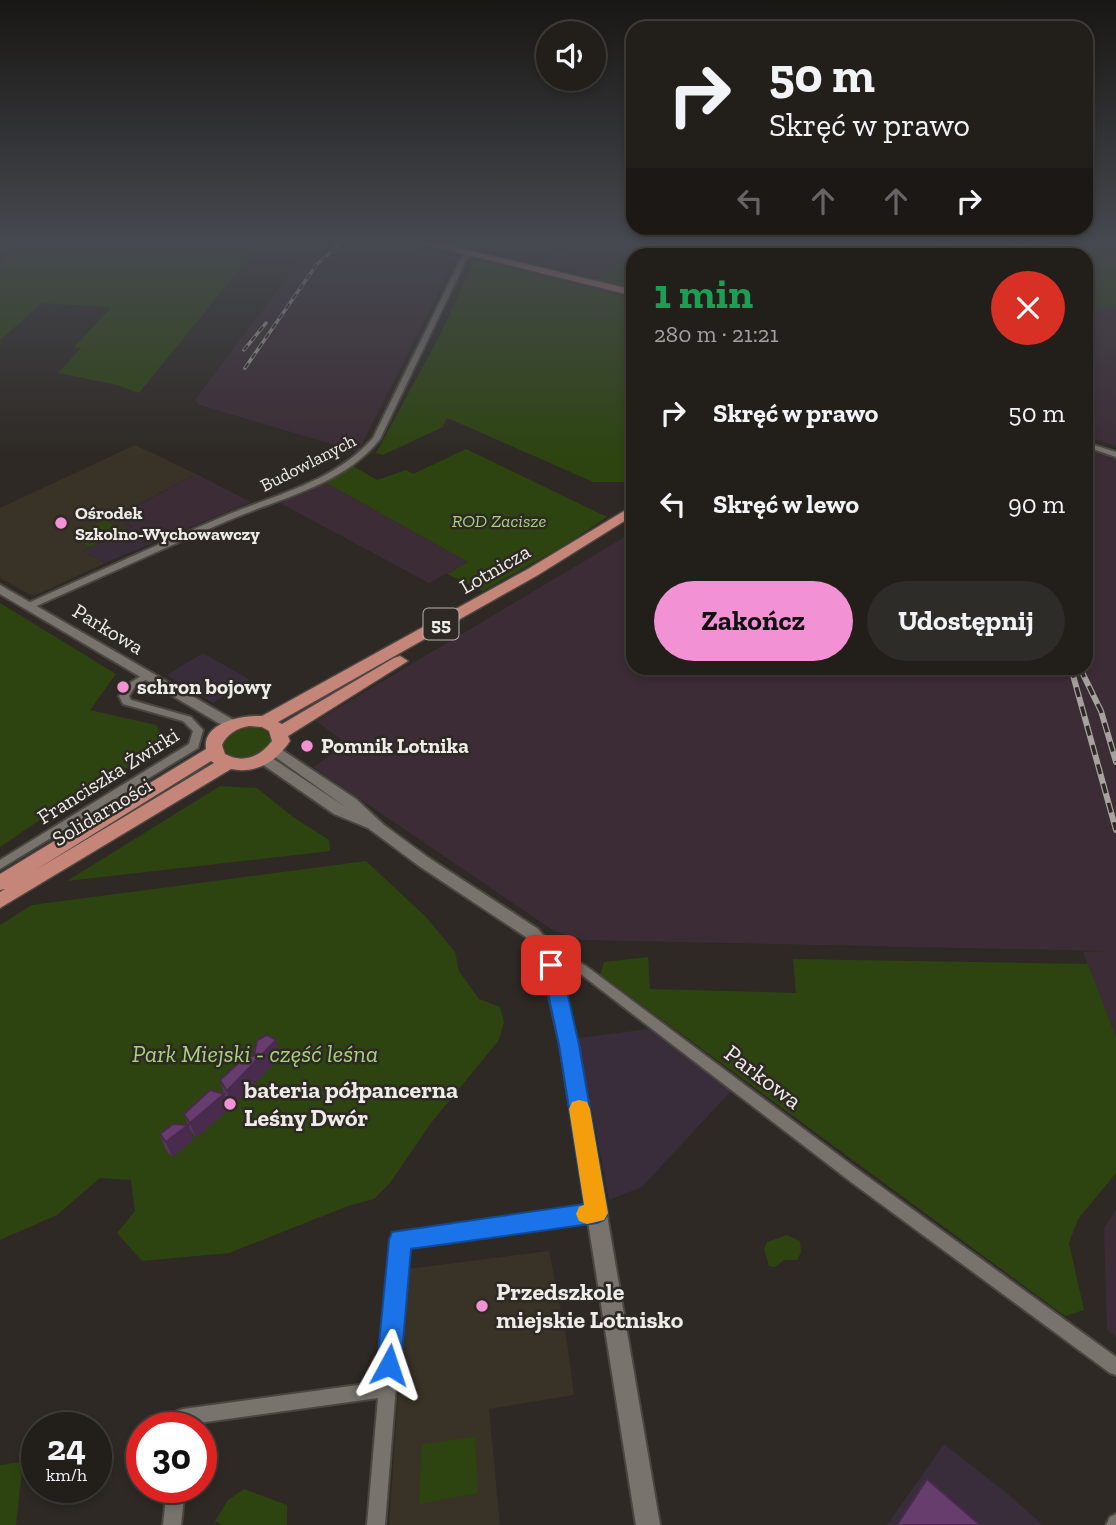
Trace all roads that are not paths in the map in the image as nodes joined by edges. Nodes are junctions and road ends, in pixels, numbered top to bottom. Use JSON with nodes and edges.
{"nodes":[{"id":1,"x":439,"y":315,"type":"edge"},
{"id":2,"x":1093,"y":447,"type":"edge"},
{"id":3,"x":1116,"y":455,"type":"edge"},
{"id":4,"x":626,"y":514,"type":"edge"},
{"id":5,"x":626,"y":527,"type":"edge"},
{"id":6,"x":0,"y":589,"type":"edge"},
{"id":7,"x":29,"y":606,"type":"junction"},
{"id":8,"x":146,"y":676,"type":"junction"},
{"id":9,"x":265,"y":722,"type":"junction"},
{"id":10,"x":227,"y":728,"type":"junction"},
{"id":11,"x":280,"y":733,"type":"junction"},
{"id":12,"x":270,"y":755,"type":"junction"},
{"id":13,"x":221,"y":758,"type":"junction"},
{"id":14,"x":0,"y":865,"type":"edge"},
{"id":15,"x":0,"y":883,"type":"edge"},
{"id":16,"x":0,"y":901,"type":"edge"},
{"id":17,"x":547,"y":950,"type":"junction"},
{"id":18,"x":597,"y":1213,"type":"junction"},
{"id":19,"x":1116,"y":1367,"type":"edge"},
{"id":20,"x":387,"y":1388,"type":"junction"},
{"id":21,"x":217,"y":1412,"type":"edge"},
{"id":22,"x":174,"y":1503,"type":"edge"},
{"id":23,"x":172,"y":1525,"type":"edge"},
{"id":24,"x":376,"y":1525,"type":"edge"},
{"id":25,"x":648,"y":1525,"type":"edge"}],
"edges":[{"from":1,"to":7,"type":"street","name":"Budowlanych"},
{"from":2,"to":3,"type":"street"},
{"from":4,"to":9,"type":"main road","name":"Lotnicza","number":"55"},
{"from":5,"to":11,"type":"main road","name":"Lotnicza","number":"55"},
{"from":6,"to":7,"type":"street","name":"Parkowa"},
{"from":7,"to":8,"type":"street","name":"Parkowa"},
{"from":8,"to":10,"type":"street","name":"Parkowa"},
{"from":8,"to":14,"type":"street","name":"Franciszka Żwirki"},
{"from":9,"to":10,"type":"main road","number":"55"},
{"from":9,"to":11,"type":"main road"},
{"from":10,"to":13,"type":"main road"},
{"from":11,"to":12,"type":"main road"},
{"from":12,"to":13,"type":"main road"},
{"from":12,"to":17,"type":"street","name":"Parkowa"},
{"from":13,"to":15,"type":"main road","name":"Solidarności"},
{"from":13,"to":16,"type":"main road","name":"Solidarności"},
{"from":17,"to":18,"type":"street"},
{"from":17,"to":19,"type":"street","name":"Parkowa"},
{"from":18,"to":20,"type":"street"},
{"from":18,"to":25,"type":"street"},
{"from":20,"to":21,"type":"street"},
{"from":20,"to":24,"type":"street"},
{"from":22,"to":23,"type":"street"}]}
